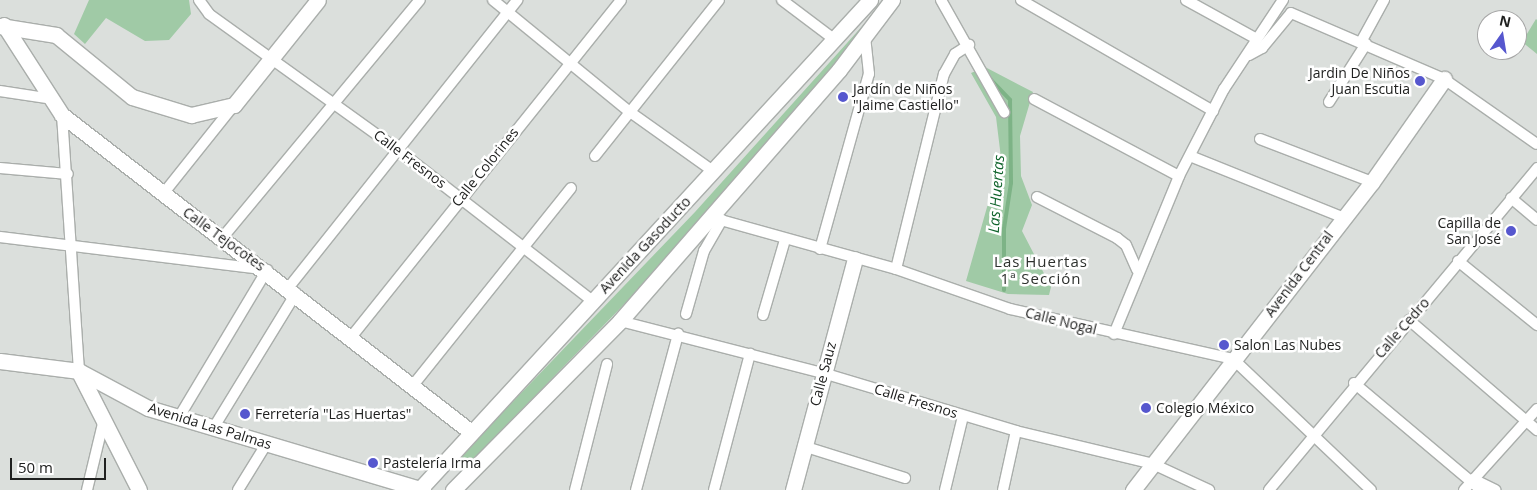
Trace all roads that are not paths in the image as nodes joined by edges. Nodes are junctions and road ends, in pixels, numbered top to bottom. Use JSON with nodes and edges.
{"nodes":[{"id":1,"x":199,"y":0,"type":"edge"},
{"id":2,"x":318,"y":0,"type":"edge"},
{"id":3,"x":420,"y":0,"type":"edge"},
{"id":4,"x":493,"y":0,"type":"edge"},
{"id":5,"x":517,"y":0,"type":"edge"},
{"id":6,"x":621,"y":0,"type":"edge"},
{"id":7,"x":718,"y":0,"type":"edge"},
{"id":8,"x":782,"y":0,"type":"edge"},
{"id":9,"x":870,"y":0,"type":"edge"},
{"id":10,"x":892,"y":0,"type":"edge"},
{"id":11,"x":941,"y":0,"type":"edge"},
{"id":12,"x":1021,"y":0,"type":"edge"},
{"id":13,"x":1186,"y":0,"type":"edge"},
{"id":14,"x":1283,"y":0,"type":"edge"},
{"id":15,"x":1384,"y":0,"type":"edge"},
{"id":16,"x":507,"y":11,"type":"junction"},
{"id":17,"x":2,"y":26,"type":"edge"},
{"id":18,"x":865,"y":37,"type":"junction"},
{"id":19,"x":1256,"y":38,"type":"junction"},
{"id":20,"x":834,"y":40,"type":"junction"},
{"id":21,"x":1364,"y":43,"type":"junction"},
{"id":22,"x":969,"y":45,"type":"junction"},
{"id":23,"x":1248,"y":55,"type":"junction"},
{"id":24,"x":272,"y":58,"type":"junction"},
{"id":25,"x":570,"y":63,"type":"junction"},
{"id":26,"x":1444,"y":79,"type":"junction"},
{"id":27,"x":0,"y":91,"type":"edge"},
{"id":28,"x":53,"y":98,"type":"junction"},
{"id":29,"x":1034,"y":99,"type":"dead end"},
{"id":30,"x":1329,"y":102,"type":"dead end"},
{"id":31,"x":336,"y":104,"type":"junction"},
{"id":32,"x":234,"y":105,"type":"junction"},
{"id":33,"x":1213,"y":111,"type":"junction"},
{"id":34,"x":1004,"y":112,"type":"dead end"},
{"id":35,"x":633,"y":114,"type":"junction"},
{"id":36,"x":62,"y":115,"type":"junction"},
{"id":37,"x":1260,"y":139,"type":"dead end"},
{"id":38,"x":1537,"y":144,"type":"edge"},
{"id":39,"x":398,"y":150,"type":"junction"},
{"id":40,"x":1190,"y":156,"type":"junction"},
{"id":41,"x":598,"y":158,"type":"dead end"},
{"id":42,"x":0,"y":168,"type":"edge"},
{"id":43,"x":1537,"y":168,"type":"edge"},
{"id":44,"x":713,"y":171,"type":"junction"},
{"id":45,"x":68,"y":174,"type":"junction"},
{"id":46,"x":1179,"y":176,"type":"junction"},
{"id":47,"x":1372,"y":182,"type":"junction"},
{"id":48,"x":571,"y":188,"type":"dead end"},
{"id":49,"x":163,"y":194,"type":"junction"},
{"id":50,"x":460,"y":197,"type":"junction"},
{"id":51,"x":1037,"y":197,"type":"dead end"},
{"id":52,"x":1511,"y":198,"type":"junction"},
{"id":53,"x":1342,"y":217,"type":"junction"},
{"id":54,"x":716,"y":218,"type":"junction"},
{"id":55,"x":1537,"y":220,"type":"edge"},
{"id":56,"x":0,"y":237,"type":"edge"},
{"id":57,"x":223,"y":237,"type":"junction"},
{"id":58,"x":784,"y":240,"type":"junction"},
{"id":59,"x":71,"y":246,"type":"junction"},
{"id":60,"x":525,"y":246,"type":"junction"},
{"id":61,"x":820,"y":249,"type":"junction"},
{"id":62,"x":855,"y":259,"type":"junction"},
{"id":63,"x":1458,"y":261,"type":"junction"},
{"id":64,"x":896,"y":269,"type":"junction"},
{"id":65,"x":267,"y":270,"type":"junction"},
{"id":66,"x":1137,"y":270,"type":"junction"},
{"id":67,"x":292,"y":290,"type":"junction"},
{"id":68,"x":593,"y":301,"type":"junction"},
{"id":69,"x":686,"y":314,"type":"dead end"},
{"id":70,"x":763,"y":315,"type":"dead end"},
{"id":71,"x":620,"y":320,"type":"junction"},
{"id":72,"x":1409,"y":320,"type":"junction"},
{"id":73,"x":1537,"y":325,"type":"edge"},
{"id":74,"x":678,"y":334,"type":"junction"},
{"id":75,"x":1114,"y":334,"type":"junction"},
{"id":76,"x":352,"y":336,"type":"junction"},
{"id":77,"x":750,"y":354,"type":"junction"},
{"id":78,"x":1232,"y":359,"type":"junction"},
{"id":79,"x":0,"y":361,"type":"edge"},
{"id":80,"x":607,"y":364,"type":"dead end"},
{"id":81,"x":79,"y":370,"type":"junction"},
{"id":82,"x":823,"y":374,"type":"junction"},
{"id":83,"x":1354,"y":383,"type":"junction"},
{"id":84,"x":414,"y":384,"type":"junction"},
{"id":85,"x":1537,"y":409,"type":"edge"},
{"id":86,"x":104,"y":416,"type":"junction"},
{"id":87,"x":963,"y":416,"type":"junction"},
{"id":88,"x":179,"y":417,"type":"junction"},
{"id":89,"x":1528,"y":420,"type":"junction"},
{"id":90,"x":214,"y":427,"type":"junction"},
{"id":91,"x":1537,"y":430,"type":"edge"},
{"id":92,"x":1016,"y":431,"type":"junction"},
{"id":93,"x":472,"y":432,"type":"junction"},
{"id":94,"x":1311,"y":435,"type":"junction"},
{"id":95,"x":267,"y":443,"type":"junction"},
{"id":96,"x":803,"y":446,"type":"junction"},
{"id":97,"x":1153,"y":464,"type":"junction"},
{"id":98,"x":905,"y":478,"type":"dead end"},
{"id":99,"x":1473,"y":479,"type":"junction"},
{"id":100,"x":87,"y":490,"type":"edge"},
{"id":101,"x":139,"y":490,"type":"edge"},
{"id":102,"x":238,"y":490,"type":"edge"},
{"id":103,"x":421,"y":490,"type":"edge"},
{"id":104,"x":453,"y":490,"type":"edge"},
{"id":105,"x":575,"y":490,"type":"edge"},
{"id":106,"x":636,"y":490,"type":"edge"},
{"id":107,"x":714,"y":490,"type":"edge"},
{"id":108,"x":793,"y":490,"type":"edge"},
{"id":109,"x":946,"y":490,"type":"edge"},
{"id":110,"x":1003,"y":490,"type":"edge"},
{"id":111,"x":1133,"y":490,"type":"edge"},
{"id":112,"x":1208,"y":490,"type":"edge"},
{"id":113,"x":1269,"y":490,"type":"edge"},
{"id":114,"x":1372,"y":490,"type":"edge"},
{"id":115,"x":1464,"y":490,"type":"edge"},
{"id":116,"x":1481,"y":490,"type":"edge"},
{"id":117,"x":1496,"y":490,"type":"edge"}],
"edges":[{"from":1,"to":24,"type":"street","name":"Calle Fresnos"},
{"from":2,"to":24,"type":"street"},
{"from":3,"to":31,"type":"street"},
{"from":4,"to":16,"type":"street"},
{"from":5,"to":16,"type":"street"},
{"from":6,"to":25,"type":"street","name":"Calle Colorines"},
{"from":7,"to":35,"type":"street"},
{"from":8,"to":20,"type":"street"},
{"from":9,"to":20,"type":"street","name":"Avenida Gasoducto"},
{"from":10,"to":18,"type":"street","name":"Avenida Gasoducto"},
{"from":11,"to":22,"type":"street"},
{"from":12,"to":33,"type":"street"},
{"from":13,"to":19,"type":"street"},
{"from":14,"to":19,"type":"street"},
{"from":15,"to":21,"type":"street"},
{"from":16,"to":25,"type":"street"},
{"from":16,"to":39,"type":"street"},
{"from":17,"to":28,"type":"street","name":"Calle Tejocotes"},
{"from":17,"to":32,"type":"street"},
{"from":18,"to":54,"type":"street","name":"Avenida Gasoducto"},
{"from":18,"to":61,"type":"street"},
{"from":19,"to":23,"type":"street"},
{"from":20,"to":44,"type":"street","name":"Avenida Gasoducto"},
{"from":21,"to":23,"type":"street"},
{"from":21,"to":26,"type":"street"},
{"from":21,"to":30,"type":"street"},
{"from":22,"to":34,"type":"street"},
{"from":22,"to":64,"type":"street"},
{"from":23,"to":33,"type":"street"},
{"from":24,"to":31,"type":"street","name":"Calle Fresnos"},
{"from":24,"to":32,"type":"street"},
{"from":25,"to":35,"type":"street"},
{"from":25,"to":50,"type":"street","name":"Calle Colorines"},
{"from":26,"to":38,"type":"street"},
{"from":26,"to":47,"type":"street","name":"Avenida Central"},
{"from":27,"to":28,"type":"street"},
{"from":28,"to":36,"type":"street","name":"Calle Tejocotes"},
{"from":29,"to":46,"type":"street"},
{"from":31,"to":39,"type":"street","name":"Calle Fresnos"},
{"from":31,"to":57,"type":"street"},
{"from":32,"to":49,"type":"street"},
{"from":33,"to":40,"type":"street"},
{"from":35,"to":41,"type":"street"},
{"from":35,"to":44,"type":"street"},
{"from":36,"to":45,"type":"street"},
{"from":36,"to":49,"type":"street","name":"Calle Tejocotes"},
{"from":37,"to":47,"type":"street"},
{"from":39,"to":50,"type":"street","name":"Calle Fresnos"},
{"from":39,"to":67,"type":"street"},
{"from":40,"to":46,"type":"street"},
{"from":40,"to":53,"type":"street"},
{"from":42,"to":45,"type":"street"},
{"from":43,"to":52,"type":"street","name":"Calle Cedro"},
{"from":44,"to":68,"type":"street","name":"Avenida Gasoducto"},
{"from":45,"to":59,"type":"street"},
{"from":46,"to":66,"type":"street"},
{"from":47,"to":53,"type":"street","name":"Avenida Central"},
{"from":48,"to":60,"type":"street"},
{"from":49,"to":57,"type":"street","name":"Calle Tejocotes"},
{"from":50,"to":60,"type":"street","name":"Calle Fresnos"},
{"from":50,"to":76,"type":"street","name":"Calle Colorines"},
{"from":51,"to":66,"type":"street"},
{"from":52,"to":55,"type":"street"},
{"from":52,"to":63,"type":"street","name":"Calle Cedro"},
{"from":53,"to":78,"type":"street","name":"Avenida Central"},
{"from":54,"to":58,"type":"street","name":"Calle Nogal"},
{"from":54,"to":69,"type":"street"},
{"from":54,"to":71,"type":"street","name":"Avenida Gasoducto"},
{"from":56,"to":59,"type":"street"},
{"from":57,"to":65,"type":"street","name":"Calle Tejocotes"},
{"from":58,"to":61,"type":"street","name":"Calle Nogal"},
{"from":58,"to":70,"type":"street"},
{"from":59,"to":65,"type":"street"},
{"from":59,"to":81,"type":"street"},
{"from":60,"to":68,"type":"street","name":"Calle Fresnos"},
{"from":60,"to":84,"type":"street"},
{"from":61,"to":62,"type":"street","name":"Calle Nogal"},
{"from":62,"to":64,"type":"street","name":"Calle Nogal"},
{"from":62,"to":82,"type":"street","name":"Calle Sauz"},
{"from":63,"to":72,"type":"street","name":"Calle Cedro"},
{"from":63,"to":73,"type":"street"},
{"from":64,"to":75,"type":"street","name":"Calle Nogal"},
{"from":65,"to":67,"type":"street","name":"Calle Tejocotes"},
{"from":65,"to":88,"type":"street"},
{"from":66,"to":75,"type":"street"},
{"from":67,"to":76,"type":"street","name":"Calle Tejocotes"},
{"from":67,"to":90,"type":"street"},
{"from":68,"to":93,"type":"street","name":"Avenida Gasoducto"},
{"from":71,"to":74,"type":"street","name":"Calle Fresnos"},
{"from":71,"to":104,"type":"street","name":"Avenida Gasoducto"},
{"from":72,"to":83,"type":"street","name":"Calle Cedro"},
{"from":72,"to":89,"type":"street"},
{"from":74,"to":77,"type":"street","name":"Calle Fresnos"},
{"from":74,"to":106,"type":"street"},
{"from":75,"to":78,"type":"street","name":"Calle Nogal"},
{"from":76,"to":84,"type":"street","name":"Calle Tejocotes"},
{"from":77,"to":82,"type":"street","name":"Calle Fresnos"},
{"from":77,"to":107,"type":"street"},
{"from":78,"to":94,"type":"street"},
{"from":78,"to":97,"type":"street","name":"Avenida Central"},
{"from":79,"to":81,"type":"street","name":"Avenida Las Palmas"},
{"from":80,"to":105,"type":"street"},
{"from":81,"to":86,"type":"street"},
{"from":81,"to":88,"type":"street","name":"Avenida Las Palmas"},
{"from":82,"to":87,"type":"street","name":"Calle Fresnos"},
{"from":82,"to":96,"type":"street","name":"Calle Sauz"},
{"from":83,"to":94,"type":"street","name":"Calle Cedro"},
{"from":83,"to":99,"type":"street"},
{"from":84,"to":93,"type":"street","name":"Calle Tejocotes"},
{"from":85,"to":89,"type":"street"},
{"from":86,"to":100,"type":"street"},
{"from":86,"to":101,"type":"street"},
{"from":87,"to":92,"type":"street","name":"Calle Fresnos"},
{"from":87,"to":109,"type":"street"},
{"from":88,"to":90,"type":"street","name":"Avenida Las Palmas"},
{"from":89,"to":91,"type":"street"},
{"from":89,"to":99,"type":"street"},
{"from":90,"to":95,"type":"street","name":"Avenida Las Palmas"},
{"from":92,"to":97,"type":"street","name":"Calle Fresnos"},
{"from":92,"to":110,"type":"street"},
{"from":93,"to":103,"type":"street","name":"Avenida Gasoducto"},
{"from":94,"to":113,"type":"street","name":"Calle Cedro"},
{"from":94,"to":114,"type":"street"},
{"from":95,"to":102,"type":"street"},
{"from":95,"to":103,"type":"street","name":"Avenida Las Palmas"},
{"from":96,"to":98,"type":"street"},
{"from":96,"to":108,"type":"street","name":"Calle Sauz"},
{"from":97,"to":111,"type":"street","name":"Avenida Central"},
{"from":97,"to":112,"type":"street","name":"Calle Fresnos"},
{"from":99,"to":115,"type":"street"},
{"from":99,"to":116,"type":"street"},
{"from":99,"to":117,"type":"street"}]}
